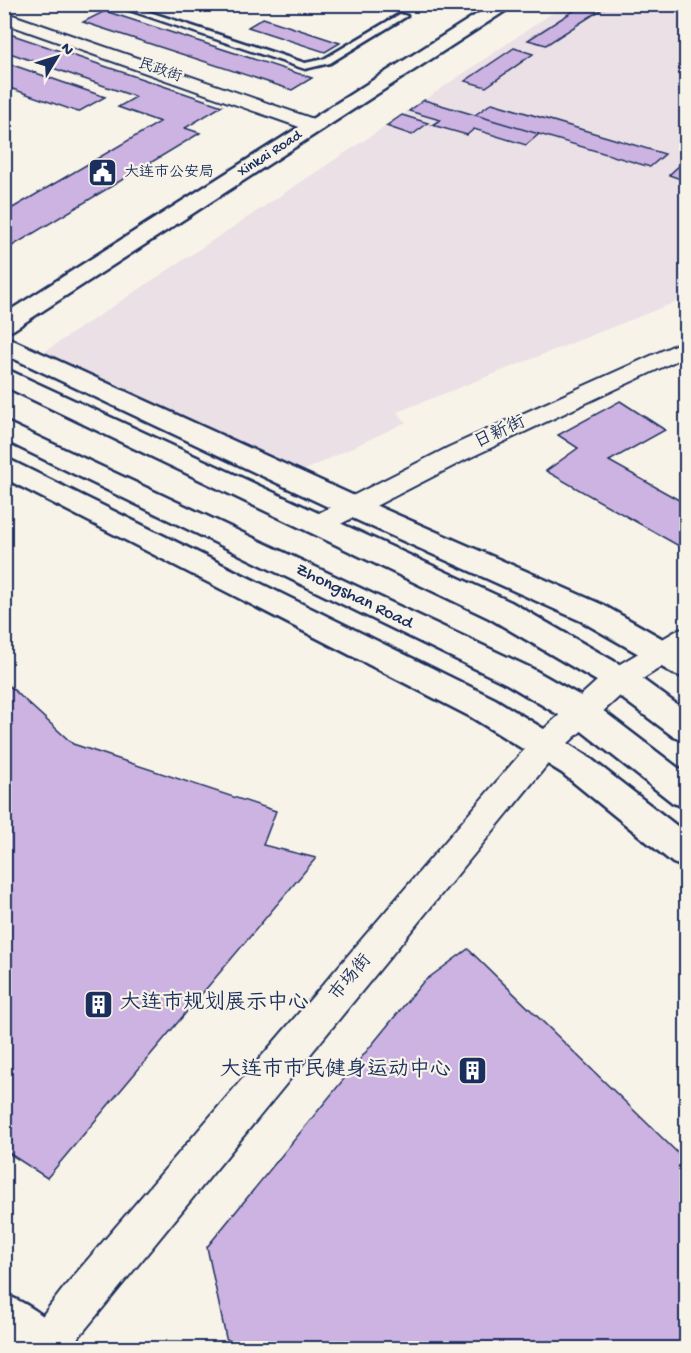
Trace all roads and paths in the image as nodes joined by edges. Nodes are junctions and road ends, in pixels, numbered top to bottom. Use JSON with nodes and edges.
{"nodes":[{"id":1,"x":115,"y":4,"type":"edge"},
{"id":2,"x":507,"y":4,"type":"edge"},
{"id":3,"x":403,"y":16,"type":"dead end"},
{"id":4,"x":4,"y":17,"type":"edge"},
{"id":5,"x":315,"y":126,"type":"junction"},
{"id":6,"x":4,"y":325,"type":"edge"},
{"id":7,"x":4,"y":344,"type":"edge"},
{"id":8,"x":687,"y":347,"type":"edge"},
{"id":9,"x":4,"y":376,"type":"edge"},
{"id":10,"x":4,"y":429,"type":"edge"},
{"id":11,"x":4,"y":466,"type":"edge"},
{"id":12,"x":69,"y":499,"type":"junction"},
{"id":13,"x":351,"y":506,"type":"junction"},
{"id":14,"x":317,"y":525,"type":"junction"},
{"id":15,"x":225,"y":535,"type":"junction"},
{"id":16,"x":679,"y":652,"type":"edge"},
{"id":17,"x":619,"y":679,"type":"junction"},
{"id":18,"x":581,"y":712,"type":"junction"},
{"id":19,"x":687,"y":728,"type":"edge"},
{"id":20,"x":545,"y":746,"type":"junction"},
{"id":21,"x":687,"y":793,"type":"edge"},
{"id":22,"x":687,"y":848,"type":"edge"},
{"id":23,"x":687,"y":853,"type":"edge"},
{"id":24,"x":4,"y":1317,"type":"edge"},
{"id":25,"x":45,"y":1348,"type":"edge"}],
"edges":[{"from":1,"to":3,"type":"lane"},
{"from":2,"to":5,"type":"main road","name":"Xinkai Road"},
{"from":4,"to":5,"type":"street","name":"民政街"},
{"from":5,"to":6,"type":"main road","name":"Xinkai Road"},
{"from":7,"to":13,"type":"main road"},
{"from":8,"to":13,"type":"street","name":"日新街"},
{"from":9,"to":14,"type":"main road"},
{"from":10,"to":15,"type":"main road","name":"Zhongshan Road"},
{"from":11,"to":12,"type":"main road"},
{"from":12,"to":15,"type":"main road"},
{"from":12,"to":20,"type":"main road"},
{"from":13,"to":14,"type":"street","name":"日新街"},
{"from":13,"to":16,"type":"main road"},
{"from":14,"to":17,"type":"main road"},
{"from":15,"to":18,"type":"main road","name":"Zhongshan Road"},
{"from":16,"to":17,"type":"street","name":"市场街"},
{"from":17,"to":18,"type":"street","name":"市场街"},
{"from":17,"to":19,"type":"main road"},
{"from":18,"to":20,"type":"street","name":"市场街"},
{"from":18,"to":21,"type":"main road","name":"Zhongshan Road"},
{"from":18,"to":22,"type":"main road"},
{"from":20,"to":23,"type":"main road"},
{"from":20,"to":25,"type":"street","name":"市场街"},
{"from":24,"to":25,"type":"main road"}]}
